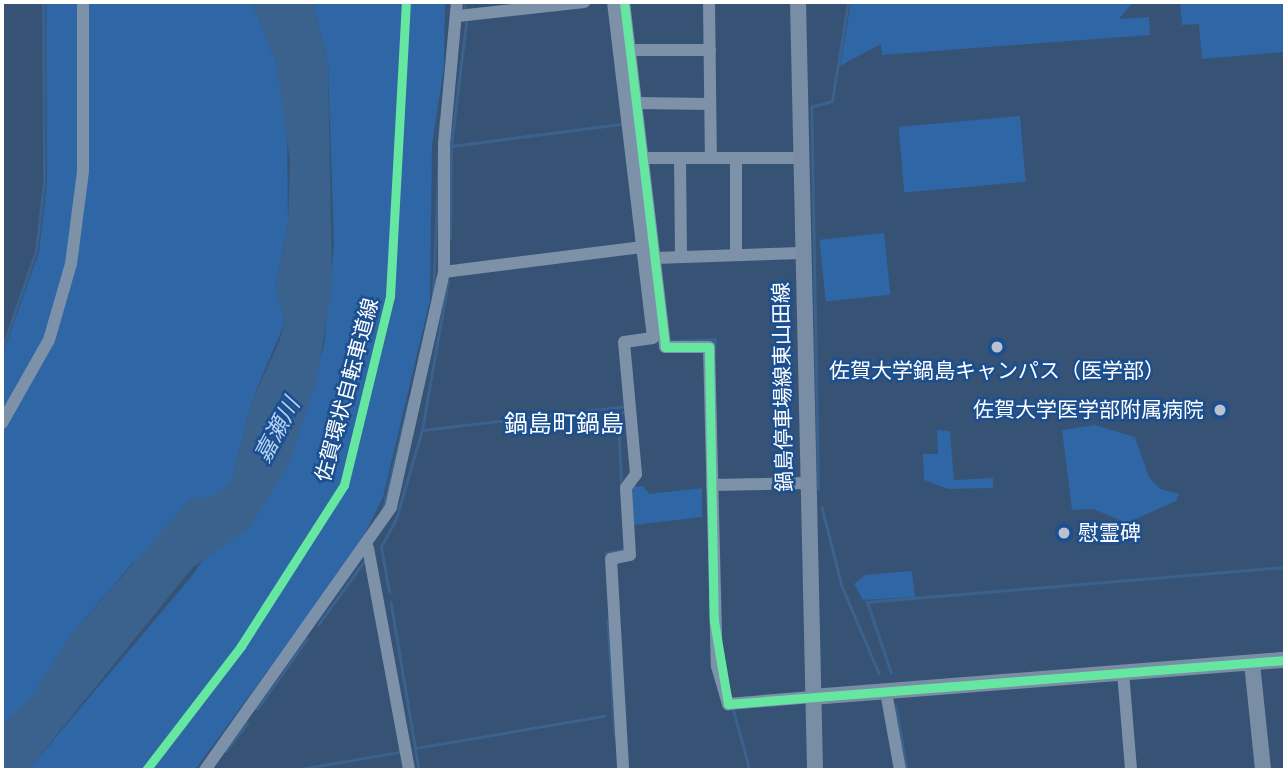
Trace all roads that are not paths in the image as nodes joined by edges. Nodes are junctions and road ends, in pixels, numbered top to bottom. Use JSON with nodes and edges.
{"nodes":[{"id":1,"x":83,"y":2,"type":"edge"},
{"id":2,"x":457,"y":2,"type":"edge"},
{"id":3,"x":584,"y":2,"type":"edge"},
{"id":4,"x":612,"y":2,"type":"edge"},
{"id":5,"x":624,"y":2,"type":"edge"},
{"id":6,"x":709,"y":2,"type":"edge"},
{"id":7,"x":798,"y":2,"type":"edge"},
{"id":8,"x":458,"y":16,"type":"junction"},
{"id":9,"x":630,"y":50,"type":"junction"},
{"id":10,"x":710,"y":50,"type":"junction"},
{"id":11,"x":636,"y":103,"type":"junction"},
{"id":12,"x":710,"y":104,"type":"junction"},
{"id":13,"x":642,"y":158,"type":"junction"},
{"id":14,"x":680,"y":158,"type":"junction"},
{"id":15,"x":711,"y":158,"type":"junction"},
{"id":16,"x":736,"y":158,"type":"junction"},
{"id":17,"x":800,"y":158,"type":"junction"},
{"id":18,"x":642,"y":247,"type":"junction"},
{"id":19,"x":801,"y":253,"type":"junction"},
{"id":20,"x":736,"y":255,"type":"junction"},
{"id":21,"x":681,"y":257,"type":"junction"},
{"id":22,"x":654,"y":258,"type":"junction"},
{"id":23,"x":444,"y":272,"type":"junction"},
{"id":24,"x":2,"y":423,"type":"edge"},
{"id":25,"x":807,"y":483,"type":"junction"},
{"id":26,"x":712,"y":485,"type":"junction"},
{"id":27,"x":368,"y":548,"type":"junction"},
{"id":28,"x":1285,"y":660,"type":"edge"},
{"id":29,"x":1252,"y":663,"type":"junction"},
{"id":30,"x":1123,"y":672,"type":"junction"},
{"id":31,"x":886,"y":692,"type":"junction"},
{"id":32,"x":813,"y":697,"type":"junction"},
{"id":33,"x":205,"y":770,"type":"edge"},
{"id":34,"x":409,"y":770,"type":"edge"},
{"id":35,"x":623,"y":770,"type":"edge"},
{"id":36,"x":815,"y":770,"type":"edge"},
{"id":37,"x":900,"y":770,"type":"edge"},
{"id":38,"x":1131,"y":770,"type":"edge"},
{"id":39,"x":1263,"y":770,"type":"edge"}],
"edges":[{"from":1,"to":24,"type":"street"},
{"from":2,"to":8,"type":"street"},
{"from":3,"to":8,"type":"street"},
{"from":4,"to":18,"type":"street"},
{"from":5,"to":9,"type":"street"},
{"from":6,"to":10,"type":"street"},
{"from":7,"to":17,"type":"main road","name":"鍋島停車場線東山田線"},
{"from":8,"to":23,"type":"street"},
{"from":9,"to":10,"type":"street"},
{"from":9,"to":11,"type":"street"},
{"from":10,"to":12,"type":"street"},
{"from":11,"to":12,"type":"street"},
{"from":11,"to":13,"type":"street"},
{"from":12,"to":15,"type":"street"},
{"from":13,"to":14,"type":"street"},
{"from":13,"to":22,"type":"street"},
{"from":14,"to":15,"type":"street"},
{"from":14,"to":21,"type":"street"},
{"from":15,"to":16,"type":"street"},
{"from":16,"to":17,"type":"street"},
{"from":16,"to":20,"type":"street"},
{"from":17,"to":19,"type":"main road","name":"鍋島停車場線東山田線"},
{"from":18,"to":23,"type":"street"},
{"from":18,"to":35,"type":"street"},
{"from":19,"to":20,"type":"street"},
{"from":19,"to":25,"type":"main road","name":"鍋島停車場線東山田線"},
{"from":20,"to":21,"type":"street"},
{"from":21,"to":22,"type":"street"},
{"from":22,"to":26,"type":"street"},
{"from":23,"to":27,"type":"street"},
{"from":25,"to":26,"type":"street"},
{"from":25,"to":32,"type":"main road","name":"鍋島停車場線東山田線"},
{"from":26,"to":32,"type":"street"},
{"from":27,"to":33,"type":"street"},
{"from":27,"to":34,"type":"street"},
{"from":28,"to":29,"type":"main road"},
{"from":29,"to":30,"type":"main road"},
{"from":29,"to":39,"type":"main road"},
{"from":30,"to":31,"type":"main road"},
{"from":30,"to":38,"type":"street"},
{"from":31,"to":32,"type":"main road"},
{"from":31,"to":37,"type":"street"},
{"from":32,"to":36,"type":"main road","name":"鍋島停車場線東山田線"}]}
